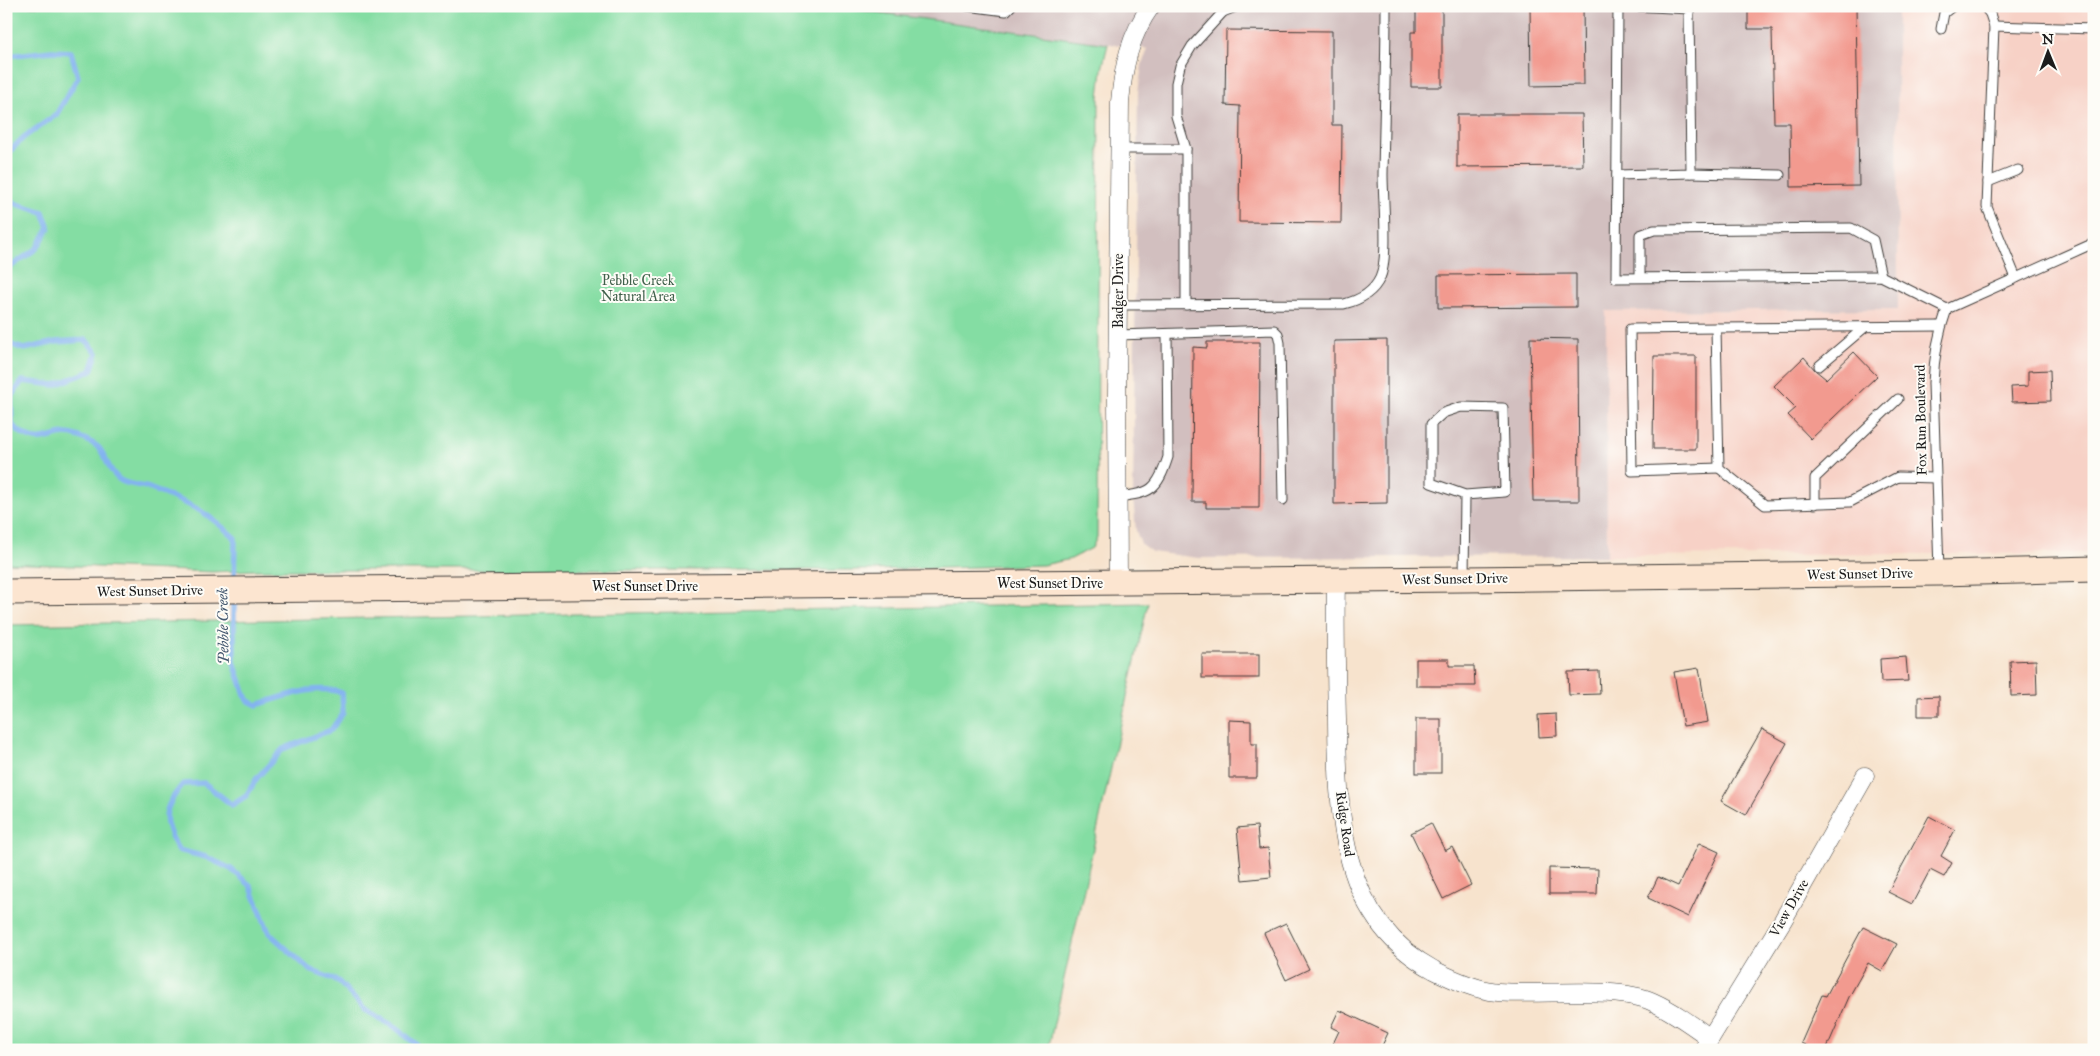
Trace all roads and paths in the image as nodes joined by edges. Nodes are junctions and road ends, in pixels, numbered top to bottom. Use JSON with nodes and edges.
{"nodes":[{"id":1,"x":967,"y":6,"type":"edge"},
{"id":2,"x":1011,"y":6,"type":"edge"},
{"id":3,"x":1238,"y":6,"type":"edge"},
{"id":4,"x":1386,"y":6,"type":"edge"},
{"id":5,"x":1618,"y":6,"type":"edge"},
{"id":6,"x":1633,"y":6,"type":"edge"},
{"id":7,"x":1952,"y":6,"type":"edge"},
{"id":8,"x":1984,"y":6,"type":"edge"},
{"id":9,"x":1149,"y":7,"type":"edge"},
{"id":10,"x":1222,"y":9,"type":"edge"},
{"id":11,"x":1994,"y":26,"type":"junction"},
{"id":12,"x":1941,"y":29,"type":"dead end"},
{"id":13,"x":2094,"y":29,"type":"edge"},
{"id":14,"x":1119,"y":149,"type":"junction"},
{"id":15,"x":1186,"y":149,"type":"junction"},
{"id":16,"x":2018,"y":170,"type":"dead end"},
{"id":17,"x":1692,"y":173,"type":"junction"},
{"id":18,"x":1617,"y":175,"type":"junction"},
{"id":19,"x":1780,"y":175,"type":"dead end"},
{"id":20,"x":1988,"y":182,"type":"junction"},
{"id":21,"x":2094,"y":243,"type":"edge"},
{"id":22,"x":1881,"y":276,"type":"junction"},
{"id":23,"x":1640,"y":277,"type":"junction"},
{"id":24,"x":2016,"y":278,"type":"junction"},
{"id":25,"x":1118,"y":305,"type":"junction"},
{"id":26,"x":1186,"y":305,"type":"junction"},
{"id":27,"x":1948,"y":309,"type":"junction"},
{"id":28,"x":1865,"y":326,"type":"junction"},
{"id":29,"x":1941,"y":326,"type":"junction"},
{"id":30,"x":1716,"y":328,"type":"junction"},
{"id":31,"x":1167,"y":334,"type":"junction"},
{"id":32,"x":1118,"y":335,"type":"junction"},
{"id":33,"x":1819,"y":366,"type":"dead end"},
{"id":34,"x":1898,"y":400,"type":"dead end"},
{"id":35,"x":1719,"y":468,"type":"junction"},
{"id":36,"x":1936,"y":478,"type":"junction"},
{"id":37,"x":1464,"y":495,"type":"junction"},
{"id":38,"x":1117,"y":497,"type":"junction"},
{"id":39,"x":1284,"y":500,"type":"dead end"},
{"id":40,"x":1815,"y":504,"type":"junction"},
{"id":41,"x":2094,"y":569,"type":"edge"},
{"id":42,"x":1939,"y":573,"type":"junction"},
{"id":43,"x":1464,"y":579,"type":"junction"},
{"id":44,"x":1336,"y":580,"type":"junction"},
{"id":45,"x":1118,"y":582,"type":"junction"},
{"id":46,"x":6,"y":592,"type":"edge"},
{"id":47,"x":1865,"y":776,"type":"dead end"},
{"id":48,"x":1707,"y":1044,"type":"edge"}],
"edges":[{"from":1,"to":2,"type":"lane"},
{"from":3,"to":10,"type":"lane"},
{"from":4,"to":26,"type":"lane"},
{"from":5,"to":18,"type":"lane"},
{"from":6,"to":17,"type":"lane"},
{"from":7,"to":12,"type":"lane"},
{"from":8,"to":11,"type":"lane"},
{"from":9,"to":14,"type":"street","name":"Badger Drive"},
{"from":10,"to":15,"type":"lane"},
{"from":11,"to":13,"type":"lane"},
{"from":11,"to":20,"type":"lane"},
{"from":14,"to":15,"type":"lane"},
{"from":14,"to":25,"type":"street","name":"Badger Drive"},
{"from":15,"to":26,"type":"lane"},
{"from":16,"to":20,"type":"lane"},
{"from":17,"to":18,"type":"lane"},
{"from":17,"to":19,"type":"lane"},
{"from":18,"to":23,"type":"lane"},
{"from":20,"to":24,"type":"lane"},
{"from":21,"to":24,"type":"lane"},
{"from":22,"to":23,"type":"lane"},
{"from":22,"to":23,"type":"lane"},
{"from":22,"to":27,"type":"lane"},
{"from":24,"to":27,"type":"lane"},
{"from":25,"to":26,"type":"lane"},
{"from":25,"to":32,"type":"street","name":"Badger Drive"},
{"from":27,"to":29,"type":"lane","name":"Fox Run Boulevard"},
{"from":28,"to":29,"type":"lane"},
{"from":28,"to":30,"type":"lane"},
{"from":28,"to":33,"type":"lane"},
{"from":29,"to":36,"type":"lane","name":"Fox Run Boulevard"},
{"from":30,"to":35,"type":"lane"},
{"from":30,"to":35,"type":"lane"},
{"from":31,"to":32,"type":"lane"},
{"from":31,"to":38,"type":"lane"},
{"from":31,"to":39,"type":"lane"},
{"from":32,"to":38,"type":"street","name":"Badger Drive"},
{"from":34,"to":40,"type":"lane"},
{"from":35,"to":40,"type":"lane"},
{"from":36,"to":40,"type":"lane"},
{"from":36,"to":42,"type":"lane","name":"Fox Run Boulevard"},
{"from":37,"to":37,"type":"lane"},
{"from":37,"to":43,"type":"lane"},
{"from":38,"to":45,"type":"street","name":"Badger Drive"},
{"from":41,"to":42,"type":"main road","name":"West Sunset Drive"},
{"from":42,"to":43,"type":"main road","name":"West Sunset Drive"},
{"from":43,"to":44,"type":"main road","name":"West Sunset Drive"},
{"from":44,"to":45,"type":"main road","name":"West Sunset Drive"},
{"from":44,"to":48,"type":"street","name":"Ridge Road"},
{"from":45,"to":46,"type":"main road","name":"West Sunset Drive"},
{"from":47,"to":48,"type":"street","name":"View Drive"}]}
